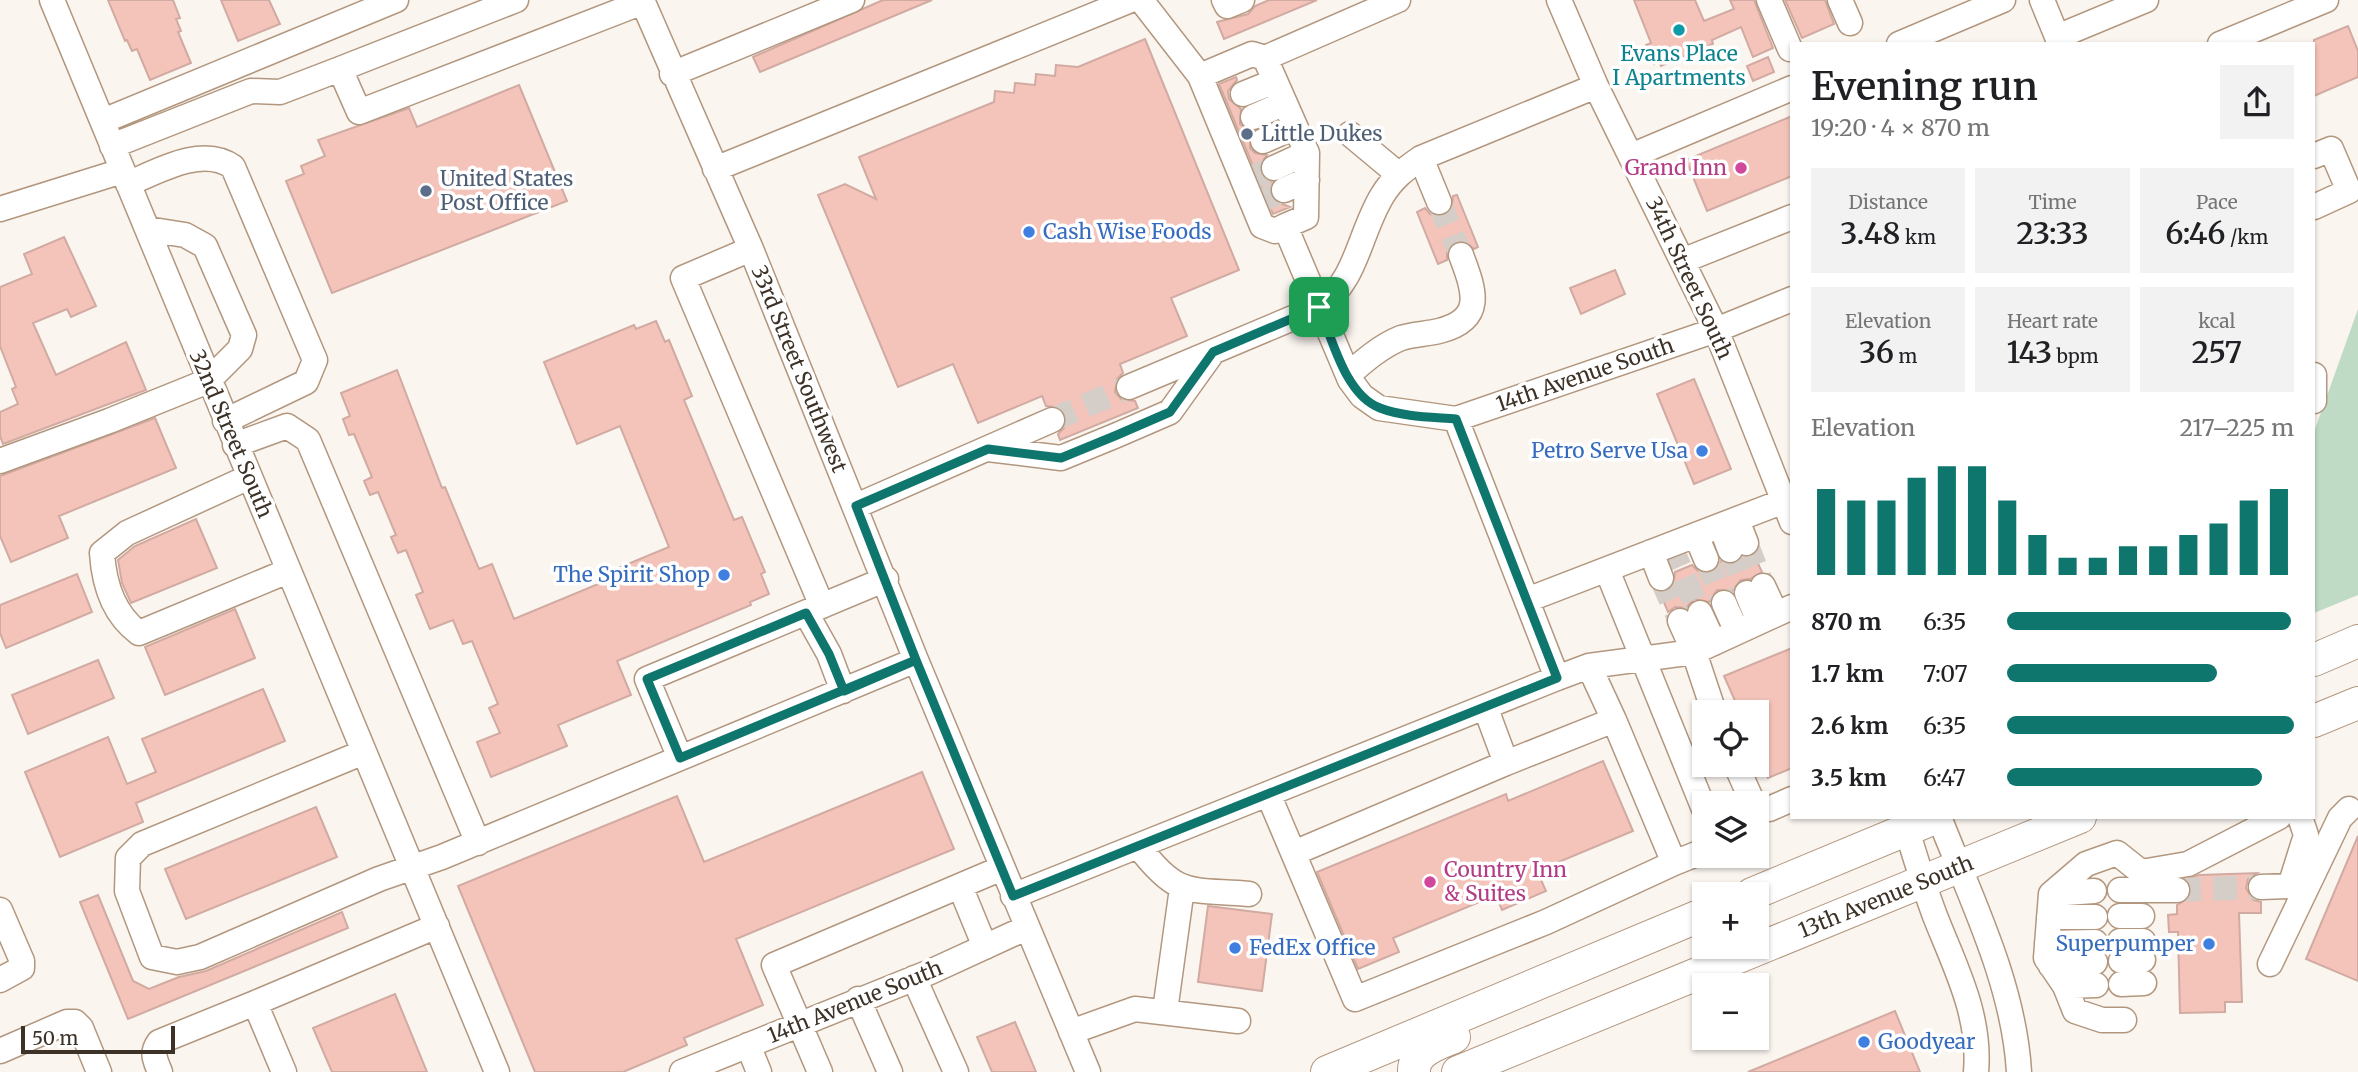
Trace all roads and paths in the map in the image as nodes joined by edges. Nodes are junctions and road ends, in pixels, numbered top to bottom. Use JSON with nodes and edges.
{"nodes":[{"id":1,"x":52,"y":0,"type":"edge"},
{"id":2,"x":396,"y":0,"type":"edge"},
{"id":3,"x":516,"y":0,"type":"edge"},
{"id":4,"x":852,"y":0,"type":"edge"},
{"id":5,"x":1131,"y":0,"type":"edge"},
{"id":6,"x":1141,"y":0,"type":"edge"},
{"id":7,"x":1224,"y":0,"type":"edge"},
{"id":8,"x":1242,"y":0,"type":"edge"},
{"id":9,"x":1398,"y":0,"type":"edge"},
{"id":10,"x":1559,"y":0,"type":"edge"},
{"id":11,"x":1769,"y":0,"type":"edge"},
{"id":12,"x":1840,"y":0,"type":"edge"},
{"id":13,"x":2003,"y":0,"type":"edge"},
{"id":14,"x":2042,"y":0,"type":"edge"},
{"id":15,"x":2146,"y":0,"type":"edge"},
{"id":16,"x":2326,"y":0,"type":"edge"},
{"id":17,"x":642,"y":1,"type":"edge"},
{"id":18,"x":1850,"y":23,"type":"dead end"},
{"id":19,"x":2059,"y":40,"type":"edge"},
{"id":20,"x":1904,"y":42,"type":"edge"},
{"id":21,"x":2225,"y":42,"type":"edge"},
{"id":22,"x":1790,"y":49,"type":"edge"},
{"id":23,"x":1265,"y":58,"type":"junction"},
{"id":24,"x":340,"y":69,"type":"junction"},
{"id":25,"x":672,"y":74,"type":"junction"},
{"id":26,"x":1200,"y":76,"type":"junction"},
{"id":27,"x":1275,"y":81,"type":"junction"},
{"id":28,"x":1596,"y":86,"type":"junction"},
{"id":29,"x":1790,"y":89,"type":"edge"},
{"id":30,"x":1226,"y":101,"type":"junction"},
{"id":31,"x":1285,"y":103,"type":"junction"},
{"id":32,"x":103,"y":121,"type":"junction"},
{"id":33,"x":1235,"y":125,"type":"junction"},
{"id":34,"x":1295,"y":127,"type":"junction"},
{"id":35,"x":1350,"y":134,"type":"dead end"},
{"id":36,"x":112,"y":146,"type":"junction"},
{"id":37,"x":1245,"y":149,"type":"junction"},
{"id":38,"x":1307,"y":153,"type":"junction"},
{"id":39,"x":1630,"y":156,"type":"junction"},
{"id":40,"x":2315,"y":156,"type":"edge"},
{"id":41,"x":1421,"y":158,"type":"junction"},
{"id":42,"x":715,"y":169,"type":"junction"},
{"id":43,"x":1398,"y":174,"type":"junction"},
{"id":44,"x":125,"y":177,"type":"junction"},
{"id":45,"x":1307,"y":180,"type":"junction"},
{"id":46,"x":1261,"y":187,"type":"junction"},
{"id":47,"x":1439,"y":202,"type":"tunnel mouth"},
{"id":48,"x":2315,"y":207,"type":"edge"},
{"id":49,"x":0,"y":209,"type":"edge"},
{"id":50,"x":1790,"y":219,"type":"edge"},
{"id":51,"x":1285,"y":226,"type":"junction"},
{"id":52,"x":147,"y":229,"type":"junction"},
{"id":53,"x":751,"y":249,"type":"junction"},
{"id":54,"x":1461,"y":255,"type":"tunnel mouth"},
{"id":55,"x":1682,"y":261,"type":"junction"},
{"id":56,"x":1790,"y":300,"type":"edge"},
{"id":57,"x":1319,"y":307,"type":"junction"},
{"id":58,"x":1716,"y":330,"type":"junction"},
{"id":59,"x":1213,"y":352,"type":"junction"},
{"id":60,"x":1348,"y":375,"type":"junction"},
{"id":61,"x":208,"y":381,"type":"junction"},
{"id":62,"x":1129,"y":387,"type":"tunnel mouth"},
{"id":63,"x":1052,"y":419,"type":"tunnel mouth"},
{"id":64,"x":1456,"y":419,"type":"junction"},
{"id":65,"x":225,"y":421,"type":"junction"},
{"id":66,"x":235,"y":445,"type":"junction"},
{"id":67,"x":988,"y":449,"type":"junction"},
{"id":68,"x":0,"y":461,"type":"edge"},
{"id":69,"x":249,"y":477,"type":"junction"},
{"id":70,"x":856,"y":506,"type":"junction"},
{"id":71,"x":1788,"y":512,"type":"edge"},
{"id":72,"x":1729,"y":523,"type":"junction"},
{"id":73,"x":1696,"y":535,"type":"junction"},
{"id":74,"x":1738,"y":546,"type":"tunnel mouth"},
{"id":75,"x":1651,"y":552,"type":"junction"},
{"id":76,"x":1706,"y":559,"type":"tunnel mouth"},
{"id":77,"x":1607,"y":570,"type":"junction"},
{"id":78,"x":288,"y":571,"type":"junction"},
{"id":79,"x":1661,"y":578,"type":"tunnel mouth"},
{"id":80,"x":886,"y":579,"type":"junction"},
{"id":81,"x":1527,"y":600,"type":"junction"},
{"id":82,"x":814,"y":609,"type":"junction"},
{"id":83,"x":1690,"y":617,"type":"tunnel mouth"},
{"id":84,"x":1773,"y":620,"type":"edge"},
{"id":85,"x":2358,"y":641,"type":"edge"},
{"id":86,"x":1704,"y":648,"type":"junction"},
{"id":87,"x":916,"y":660,"type":"junction"},
{"id":88,"x":2315,"y":660,"type":"edge"},
{"id":89,"x":1643,"y":661,"type":"junction"},
{"id":90,"x":1589,"y":666,"type":"junction"},
{"id":91,"x":1557,"y":678,"type":"junction"},
{"id":92,"x":844,"y":691,"type":"junction"},
{"id":93,"x":1712,"y":700,"type":"edge"},
{"id":94,"x":2358,"y":703,"type":"edge"},
{"id":95,"x":1486,"y":709,"type":"junction"},
{"id":96,"x":1614,"y":720,"type":"junction"},
{"id":97,"x":2315,"y":721,"type":"edge"},
{"id":98,"x":364,"y":752,"type":"junction"},
{"id":99,"x":680,"y":758,"type":"junction"},
{"id":100,"x":1506,"y":764,"type":"junction"},
{"id":101,"x":1697,"y":791,"type":"edge"},
{"id":102,"x":1269,"y":796,"type":"junction"},
{"id":103,"x":1790,"y":800,"type":"edge"},
{"id":104,"x":1769,"y":809,"type":"edge"},
{"id":105,"x":2349,"y":809,"type":"dead end"},
{"id":106,"x":1927,"y":819,"type":"edge"},
{"id":107,"x":1939,"y":819,"type":"edge"},
{"id":108,"x":2075,"y":819,"type":"edge"},
{"id":109,"x":2275,"y":819,"type":"edge"},
{"id":110,"x":2301,"y":819,"type":"edge"},
{"id":111,"x":1905,"y":823,"type":"edge"},
{"id":112,"x":478,"y":843,"type":"junction"},
{"id":113,"x":1139,"y":847,"type":"junction"},
{"id":114,"x":1294,"y":853,"type":"junction"},
{"id":115,"x":1692,"y":856,"type":"edge"},
{"id":116,"x":1674,"y":863,"type":"junction"},
{"id":117,"x":413,"y":867,"type":"junction"},
{"id":118,"x":1959,"y":867,"type":"junction"},
{"id":119,"x":1002,"y":869,"type":"junction"},
{"id":120,"x":1924,"y":881,"type":"junction"},
{"id":121,"x":2134,"y":884,"type":"junction"},
{"id":122,"x":960,"y":886,"type":"junction"},
{"id":123,"x":1769,"y":886,"type":"edge"},
{"id":124,"x":2261,"y":887,"type":"tunnel mouth"},
{"id":125,"x":1182,"y":888,"type":"junction"},
{"id":126,"x":2177,"y":890,"type":"tunnel mouth"},
{"id":127,"x":2094,"y":891,"type":"dead end"},
{"id":128,"x":1250,"y":894,"type":"dead end"},
{"id":129,"x":1013,"y":896,"type":"junction"},
{"id":130,"x":2050,"y":906,"type":"junction"},
{"id":131,"x":0,"y":910,"type":"edge"},
{"id":132,"x":2095,"y":917,"type":"dead end"},
{"id":133,"x":1692,"y":919,"type":"edge"},
{"id":134,"x":437,"y":926,"type":"junction"},
{"id":135,"x":1026,"y":928,"type":"junction"},
{"id":136,"x":985,"y":947,"type":"junction"},
{"id":137,"x":2270,"y":964,"type":"dead end"},
{"id":138,"x":2054,"y":965,"type":"junction"},
{"id":139,"x":1580,"y":966,"type":"junction"},
{"id":140,"x":914,"y":978,"type":"junction"},
{"id":141,"x":0,"y":980,"type":"edge"},
{"id":142,"x":2001,"y":980,"type":"junction"},
{"id":143,"x":1967,"y":995,"type":"junction"},
{"id":144,"x":858,"y":999,"type":"junction"},
{"id":145,"x":255,"y":1003,"type":"junction"},
{"id":146,"x":1165,"y":1011,"type":"junction"},
{"id":147,"x":2124,"y":1020,"type":"dead end"},
{"id":148,"x":1238,"y":1021,"type":"dead end"},
{"id":149,"x":799,"y":1024,"type":"junction"},
{"id":150,"x":1071,"y":1032,"type":"junction"},
{"id":151,"x":748,"y":1045,"type":"junction"},
{"id":152,"x":0,"y":1051,"type":"edge"},
{"id":153,"x":694,"y":1070,"type":"edge"},
{"id":154,"x":99,"y":1072,"type":"edge"},
{"id":155,"x":160,"y":1072,"type":"edge"},
{"id":156,"x":284,"y":1072,"type":"edge"},
{"id":157,"x":497,"y":1072,"type":"edge"},
{"id":158,"x":759,"y":1072,"type":"edge"},
{"id":159,"x":820,"y":1072,"type":"edge"},
{"id":160,"x":890,"y":1072,"type":"edge"},
{"id":161,"x":956,"y":1072,"type":"edge"},
{"id":162,"x":1088,"y":1072,"type":"edge"},
{"id":163,"x":1327,"y":1072,"type":"edge"},
{"id":164,"x":1414,"y":1072,"type":"edge"},
{"id":165,"x":1458,"y":1072,"type":"edge"},
{"id":166,"x":1976,"y":1072,"type":"edge"},
{"id":167,"x":2019,"y":1072,"type":"edge"}],
"edges":[{"from":1,"to":32,"type":"street","name":"32nd Street South"},
{"from":2,"to":32,"type":"street"},
{"from":3,"to":24,"type":"street"},
{"from":4,"to":25,"type":"street"},
{"from":5,"to":42,"type":"street"},
{"from":6,"to":26,"type":"street"},
{"from":7,"to":8,"type":"street"},
{"from":9,"to":23,"type":"street"},
{"from":10,"to":28,"type":"street","name":"34th Street South"},
{"from":11,"to":22,"type":"street"},
{"from":12,"to":18,"type":"street"},
{"from":13,"to":20,"type":"street"},
{"from":14,"to":19,"type":"street"},
{"from":15,"to":19,"type":"street"},
{"from":16,"to":21,"type":"street"},
{"from":17,"to":24,"type":"street"},
{"from":17,"to":25,"type":"street","name":"33rd Street Southwest"},
{"from":23,"to":26,"type":"street"},
{"from":23,"to":27,"type":"street"},
{"from":24,"to":36,"type":"street"},
{"from":25,"to":42,"type":"street","name":"33rd Street Southwest"},
{"from":26,"to":30,"type":"street"},
{"from":27,"to":30,"type":"street"},
{"from":27,"to":31,"type":"street"},
{"from":28,"to":39,"type":"street","name":"34th Street South"},
{"from":28,"to":41,"type":"street"},
{"from":29,"to":39,"type":"street"},
{"from":30,"to":33,"type":"street"},
{"from":31,"to":33,"type":"street"},
{"from":31,"to":34,"type":"street"},
{"from":32,"to":36,"type":"street","name":"32nd Street South"},
{"from":33,"to":37,"type":"street"},
{"from":34,"to":37,"type":"street"},
{"from":34,"to":38,"type":"street"},
{"from":35,"to":43,"type":"street"},
{"from":36,"to":44,"type":"street","name":"32nd Street South"},
{"from":37,"to":46,"type":"street"},
{"from":38,"to":45,"type":"street"},
{"from":38,"to":46,"type":"street"},
{"from":39,"to":55,"type":"street","name":"34th Street South"},
{"from":40,"to":48,"type":"street"},
{"from":41,"to":43,"type":"street"},
{"from":41,"to":47,"type":"street"},
{"from":42,"to":53,"type":"street","name":"33rd Street Southwest"},
{"from":43,"to":57,"type":"street"},
{"from":44,"to":49,"type":"street"},
{"from":44,"to":52,"type":"street","name":"32nd Street South"},
{"from":44,"to":65,"type":"street"},
{"from":45,"to":46,"type":"street"},
{"from":45,"to":51,"type":"street"},
{"from":46,"to":51,"type":"street"},
{"from":50,"to":55,"type":"street"},
{"from":51,"to":57,"type":"street","name":"14th Avenue South"},
{"from":52,"to":61,"type":"street","name":"32nd Street South"},
{"from":52,"to":61,"type":"street"},
{"from":53,"to":70,"type":"street","name":"33rd Street Southwest"},
{"from":53,"to":82,"type":"street"},
{"from":54,"to":60,"type":"street"},
{"from":55,"to":58,"type":"street","name":"34th Street South"},
{"from":56,"to":58,"type":"street","name":"14th Avenue South"},
{"from":57,"to":59,"type":"street"},
{"from":57,"to":60,"type":"street","name":"14th Avenue South"},
{"from":58,"to":64,"type":"street","name":"14th Avenue South"},
{"from":58,"to":71,"type":"street","name":"34th Street South"},
{"from":59,"to":62,"type":"street"},
{"from":59,"to":67,"type":"street"},
{"from":60,"to":64,"type":"street","name":"14th Avenue South"},
{"from":61,"to":65,"type":"street","name":"32nd Street South"},
{"from":61,"to":68,"type":"street"},
{"from":63,"to":67,"type":"street"},
{"from":64,"to":81,"type":"street"},
{"from":65,"to":66,"type":"street","name":"32nd Street South"},
{"from":66,"to":69,"type":"street","name":"32nd Street South"},
{"from":66,"to":112,"type":"street"},
{"from":67,"to":70,"type":"street"},
{"from":69,"to":78,"type":"street","name":"32nd Street South"},
{"from":69,"to":78,"type":"street"},
{"from":70,"to":80,"type":"street","name":"33rd Street Southwest"},
{"from":71,"to":72,"type":"street"},
{"from":72,"to":73,"type":"street"},
{"from":72,"to":74,"type":"street"},
{"from":73,"to":75,"type":"street"},
{"from":73,"to":76,"type":"street"},
{"from":75,"to":77,"type":"street"},
{"from":75,"to":79,"type":"street"},
{"from":77,"to":81,"type":"street"},
{"from":77,"to":89,"type":"street"},
{"from":78,"to":98,"type":"street","name":"32nd Street South"},
{"from":80,"to":82,"type":"street"},
{"from":80,"to":87,"type":"street","name":"33rd Street Southwest"},
{"from":81,"to":91,"type":"street"},
{"from":82,"to":92,"type":"street"},
{"from":82,"to":99,"type":"street"},
{"from":83,"to":86,"type":"street"},
{"from":84,"to":84,"type":"street"},
{"from":84,"to":86,"type":"street"},
{"from":85,"to":88,"type":"main road"},
{"from":86,"to":89,"type":"street"},
{"from":86,"to":93,"type":"street"},
{"from":87,"to":92,"type":"street"},
{"from":87,"to":119,"type":"street","name":"33rd Street Southwest"},
{"from":89,"to":90,"type":"street"},
{"from":89,"to":101,"type":"street"},
{"from":90,"to":91,"type":"street"},
{"from":90,"to":96,"type":"street"},
{"from":91,"to":95,"type":"street"},
{"from":92,"to":99,"type":"street"},
{"from":94,"to":97,"type":"main road"},
{"from":95,"to":100,"type":"street"},
{"from":95,"to":102,"type":"street"},
{"from":96,"to":100,"type":"street"},
{"from":96,"to":116,"type":"street"},
{"from":98,"to":117,"type":"street","name":"32nd Street South"},
{"from":98,"to":117,"type":"street"},
{"from":99,"to":112,"type":"street"},
{"from":100,"to":114,"type":"street"},
{"from":102,"to":113,"type":"street"},
{"from":102,"to":114,"type":"street"},
{"from":103,"to":104,"type":"street"},
{"from":105,"to":137,"type":"street"},
{"from":106,"to":111,"type":"main road"},
{"from":107,"to":118,"type":"street"},
{"from":108,"to":118,"type":"main road","name":"13th Avenue South"},
{"from":109,"to":121,"type":"street"},
{"from":110,"to":124,"type":"street"},
{"from":111,"to":120,"type":"street"},
{"from":111,"to":123,"type":"main road"},
{"from":112,"to":117,"type":"street"},
{"from":113,"to":125,"type":"street"},
{"from":113,"to":129,"type":"street"},
{"from":114,"to":116,"type":"street"},
{"from":115,"to":116,"type":"street"},
{"from":117,"to":134,"type":"street","name":"32nd Street South"},
{"from":118,"to":120,"type":"main road","name":"13th Avenue South"},
{"from":118,"to":142,"type":"street"},
{"from":119,"to":122,"type":"street"},
{"from":119,"to":129,"type":"street","name":"33rd Street Southwest"},
{"from":120,"to":143,"type":"street"},
{"from":120,"to":165,"type":"main road","name":"13th Avenue South"},
{"from":121,"to":126,"type":"street"},
{"from":121,"to":130,"type":"street"},
{"from":122,"to":136,"type":"street"},
{"from":122,"to":149,"type":"street"},
{"from":125,"to":128,"type":"street"},
{"from":125,"to":146,"type":"street"},
{"from":127,"to":130,"type":"street"},
{"from":129,"to":135,"type":"street","name":"33rd Street Southwest"},
{"from":130,"to":132,"type":"street"},
{"from":130,"to":138,"type":"street"},
{"from":131,"to":141,"type":"street"},
{"from":133,"to":139,"type":"main road"},
{"from":134,"to":145,"type":"street"},
{"from":134,"to":157,"type":"street","name":"32nd Street South"},
{"from":135,"to":136,"type":"street","name":"14th Avenue South"},
{"from":135,"to":150,"type":"street","name":"33rd Street Southwest"},
{"from":136,"to":140,"type":"street","name":"14th Avenue South"},
{"from":138,"to":138,"type":"street"},
{"from":138,"to":147,"type":"street"},
{"from":139,"to":163,"type":"main road"},
{"from":139,"to":164,"type":"main road"},
{"from":140,"to":144,"type":"street","name":"14th Avenue South"},
{"from":140,"to":161,"type":"street"},
{"from":142,"to":143,"type":"street"},
{"from":142,"to":167,"type":"street"},
{"from":143,"to":166,"type":"street"},
{"from":144,"to":149,"type":"street","name":"14th Avenue South"},
{"from":144,"to":160,"type":"street"},
{"from":145,"to":155,"type":"street"},
{"from":145,"to":156,"type":"street"},
{"from":146,"to":148,"type":"street"},
{"from":146,"to":150,"type":"street"},
{"from":149,"to":151,"type":"street","name":"14th Avenue South"},
{"from":149,"to":159,"type":"street"},
{"from":150,"to":162,"type":"street","name":"33rd Street Southwest"},
{"from":151,"to":153,"type":"street","name":"14th Avenue South"},
{"from":151,"to":158,"type":"street"},
{"from":152,"to":154,"type":"street"}]}
